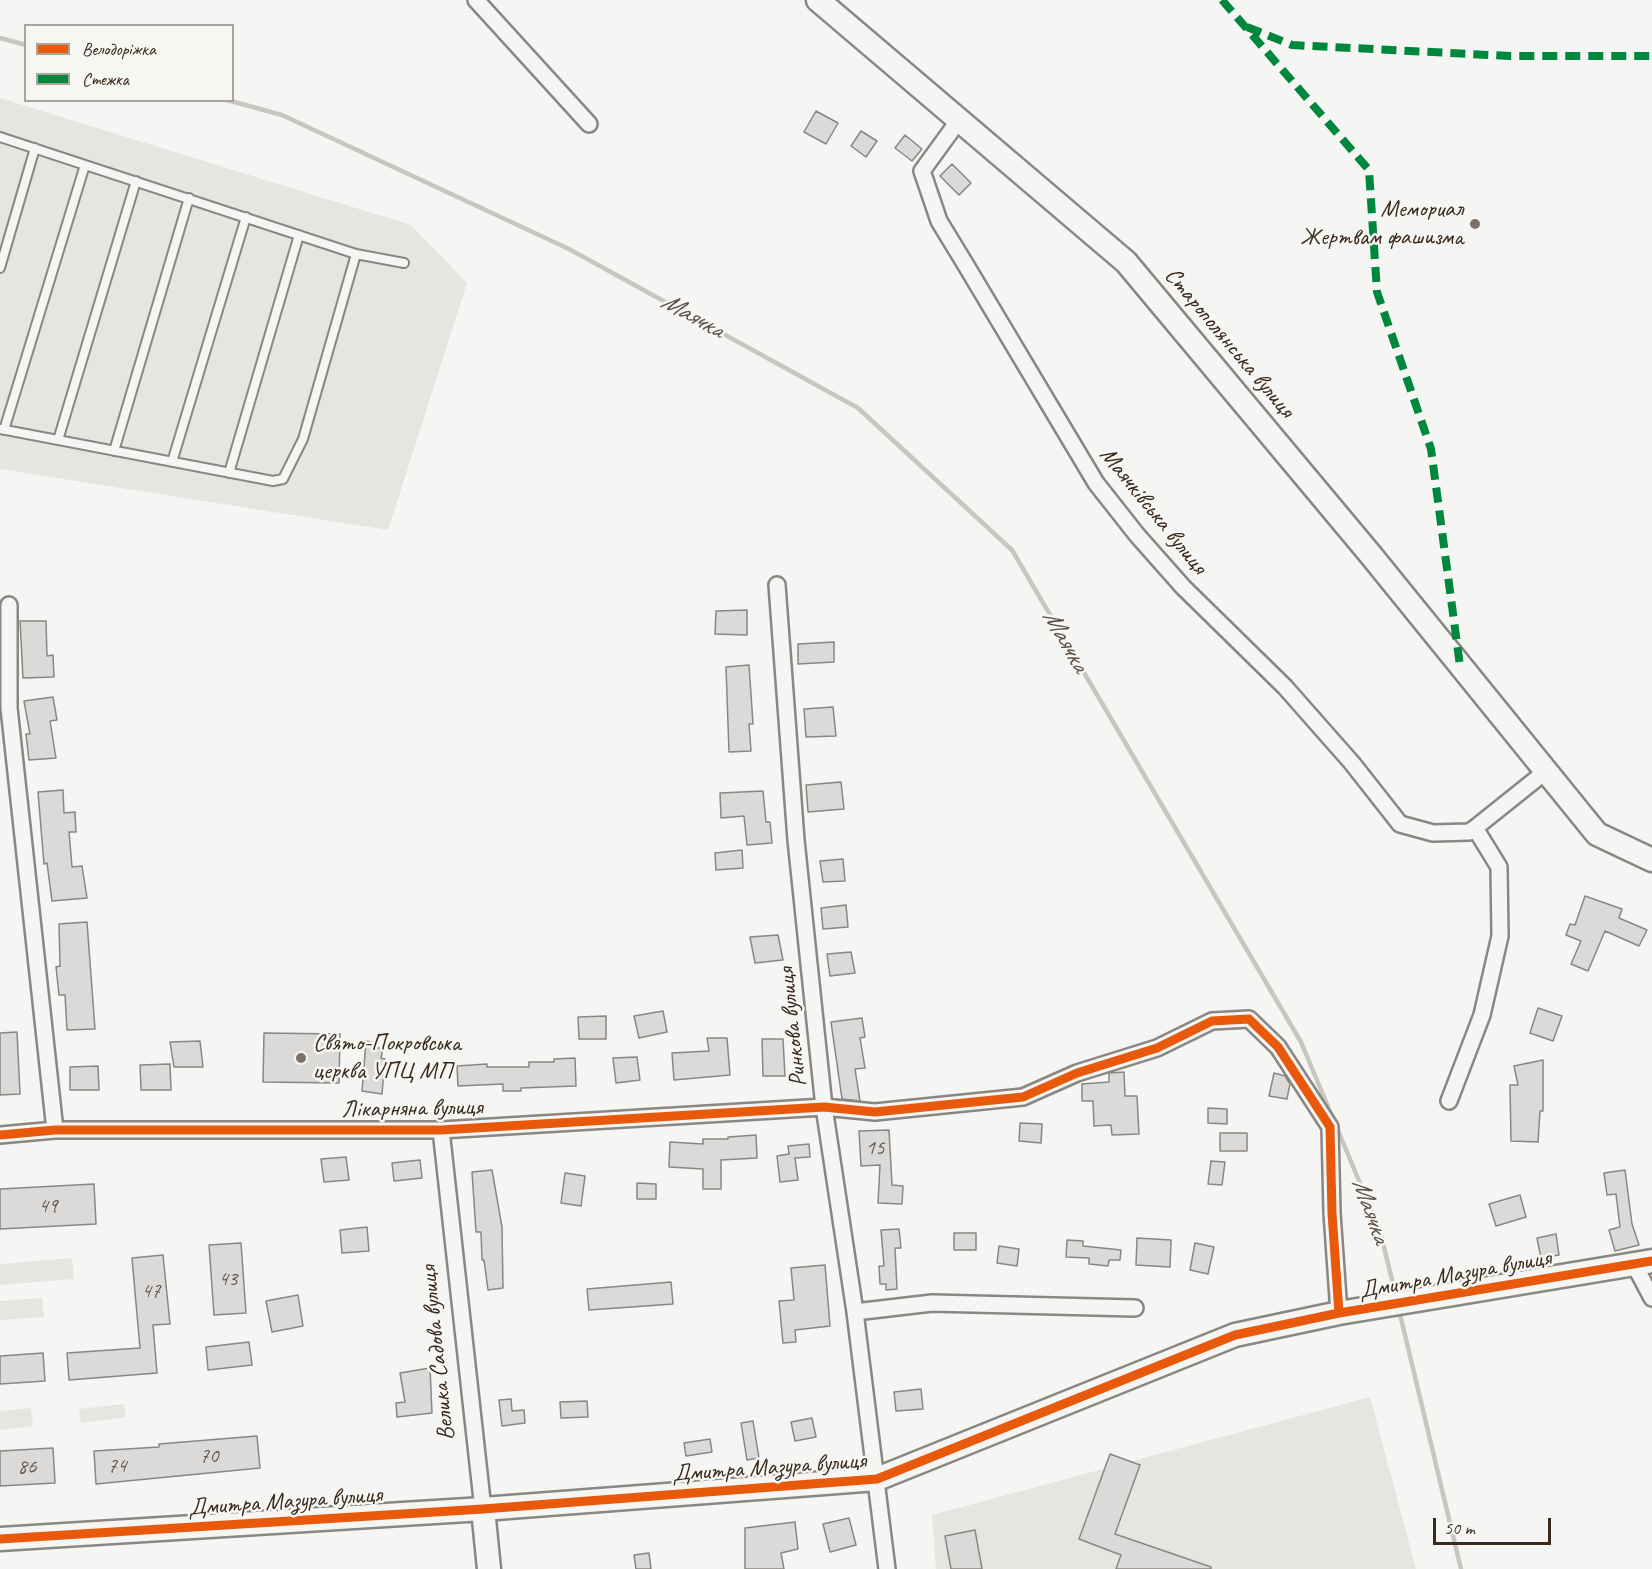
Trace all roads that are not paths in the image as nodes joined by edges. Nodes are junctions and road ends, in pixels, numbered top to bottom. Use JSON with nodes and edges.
{"nodes":[{"id":1,"x":476,"y":0,"type":"edge"},
{"id":2,"x":818,"y":0,"type":"edge"},
{"id":3,"x":959,"y":120,"type":"junction"},
{"id":4,"x":589,"y":124,"type":"dead end"},
{"id":5,"x":0,"y":137,"type":"edge"},
{"id":6,"x":35,"y":148,"type":"junction"},
{"id":7,"x":86,"y":165,"type":"junction"},
{"id":8,"x":136,"y":181,"type":"junction"},
{"id":9,"x":189,"y":198,"type":"junction"},
{"id":10,"x":246,"y":217,"type":"junction"},
{"id":11,"x":299,"y":235,"type":"junction"},
{"id":12,"x":356,"y":254,"type":"junction"},
{"id":13,"x":404,"y":263,"type":"dead end"},
{"id":14,"x":0,"y":268,"type":"edge"},
{"id":15,"x":2,"y":430,"type":"edge"},
{"id":16,"x":58,"y":440,"type":"junction"},
{"id":17,"x":114,"y":451,"type":"junction"},
{"id":18,"x":172,"y":462,"type":"junction"},
{"id":19,"x":229,"y":473,"type":"junction"},
{"id":20,"x":777,"y":585,"type":"dead end"},
{"id":21,"x":9,"y":605,"type":"dead end"},
{"id":22,"x":1545,"y":772,"type":"junction"},
{"id":23,"x":1475,"y":828,"type":"junction"},
{"id":24,"x":1652,"y":860,"type":"edge"},
{"id":25,"x":1449,"y":1101,"type":"dead end"},
{"id":26,"x":824,"y":1107,"type":"junction"},
{"id":27,"x":55,"y":1130,"type":"junction"},
{"id":28,"x":441,"y":1130,"type":"junction"},
{"id":29,"x":0,"y":1135,"type":"edge"},
{"id":30,"x":1643,"y":1263,"type":"edge"},
{"id":31,"x":1652,"y":1298,"type":"edge"},
{"id":32,"x":1135,"y":1308,"type":"dead end"},
{"id":33,"x":855,"y":1312,"type":"junction"},
{"id":34,"x":1348,"y":1312,"type":"junction"},
{"id":35,"x":878,"y":1479,"type":"junction"},
{"id":36,"x":483,"y":1509,"type":"junction"},
{"id":37,"x":0,"y":1539,"type":"edge"},
{"id":38,"x":489,"y":1569,"type":"edge"},
{"id":39,"x":887,"y":1569,"type":"edge"}],
"edges":[{"from":1,"to":4,"type":"street"},
{"from":2,"to":3,"type":"street","name":"Старополянська вулиця"},
{"from":3,"to":22,"type":"street","name":"Старополянська вулиця"},
{"from":3,"to":23,"type":"street","name":"Маячківська вулиця"},
{"from":5,"to":6,"type":"lane"},
{"from":6,"to":7,"type":"lane"},
{"from":6,"to":14,"type":"lane"},
{"from":7,"to":8,"type":"lane"},
{"from":7,"to":15,"type":"lane"},
{"from":8,"to":9,"type":"lane"},
{"from":8,"to":16,"type":"lane"},
{"from":9,"to":10,"type":"lane"},
{"from":9,"to":17,"type":"lane"},
{"from":10,"to":11,"type":"lane"},
{"from":10,"to":18,"type":"lane"},
{"from":11,"to":12,"type":"lane"},
{"from":11,"to":19,"type":"lane"},
{"from":12,"to":13,"type":"lane"},
{"from":12,"to":19,"type":"lane"},
{"from":15,"to":16,"type":"lane"},
{"from":16,"to":17,"type":"lane"},
{"from":17,"to":18,"type":"lane"},
{"from":18,"to":19,"type":"lane"},
{"from":20,"to":26,"type":"street","name":"Ринкова вулиця"},
{"from":21,"to":27,"type":"street"},
{"from":22,"to":23,"type":"street"},
{"from":22,"to":24,"type":"street","name":"Старополянська вулиця"},
{"from":23,"to":25,"type":"street"},
{"from":26,"to":28,"type":"street","name":"Лікарняна вулиця"},
{"from":26,"to":33,"type":"street","name":"Ринкова вулиця"},
{"from":26,"to":34,"type":"street","name":"Лікарняна вулиця"},
{"from":27,"to":28,"type":"street","name":"Лікарняна вулиця"},
{"from":27,"to":29,"type":"street","name":"Лікарняна вулиця"},
{"from":28,"to":36,"type":"street","name":"Велика Садова вулиця"},
{"from":30,"to":31,"type":"street"},
{"from":30,"to":34,"type":"street","name":"Дмитра Мазура вулиця"},
{"from":32,"to":33,"type":"street"},
{"from":33,"to":35,"type":"street","name":"Ринкова вулиця"},
{"from":34,"to":35,"type":"street","name":"Дмитра Мазура вулиця"},
{"from":35,"to":36,"type":"street","name":"Дмитра Мазура вулиця"},
{"from":35,"to":39,"type":"street","name":"Ринкова вулиця"},
{"from":36,"to":37,"type":"street","name":"Дмитра Мазура вулиця"},
{"from":36,"to":38,"type":"street","name":"Велика Садова вулиця"}]}
